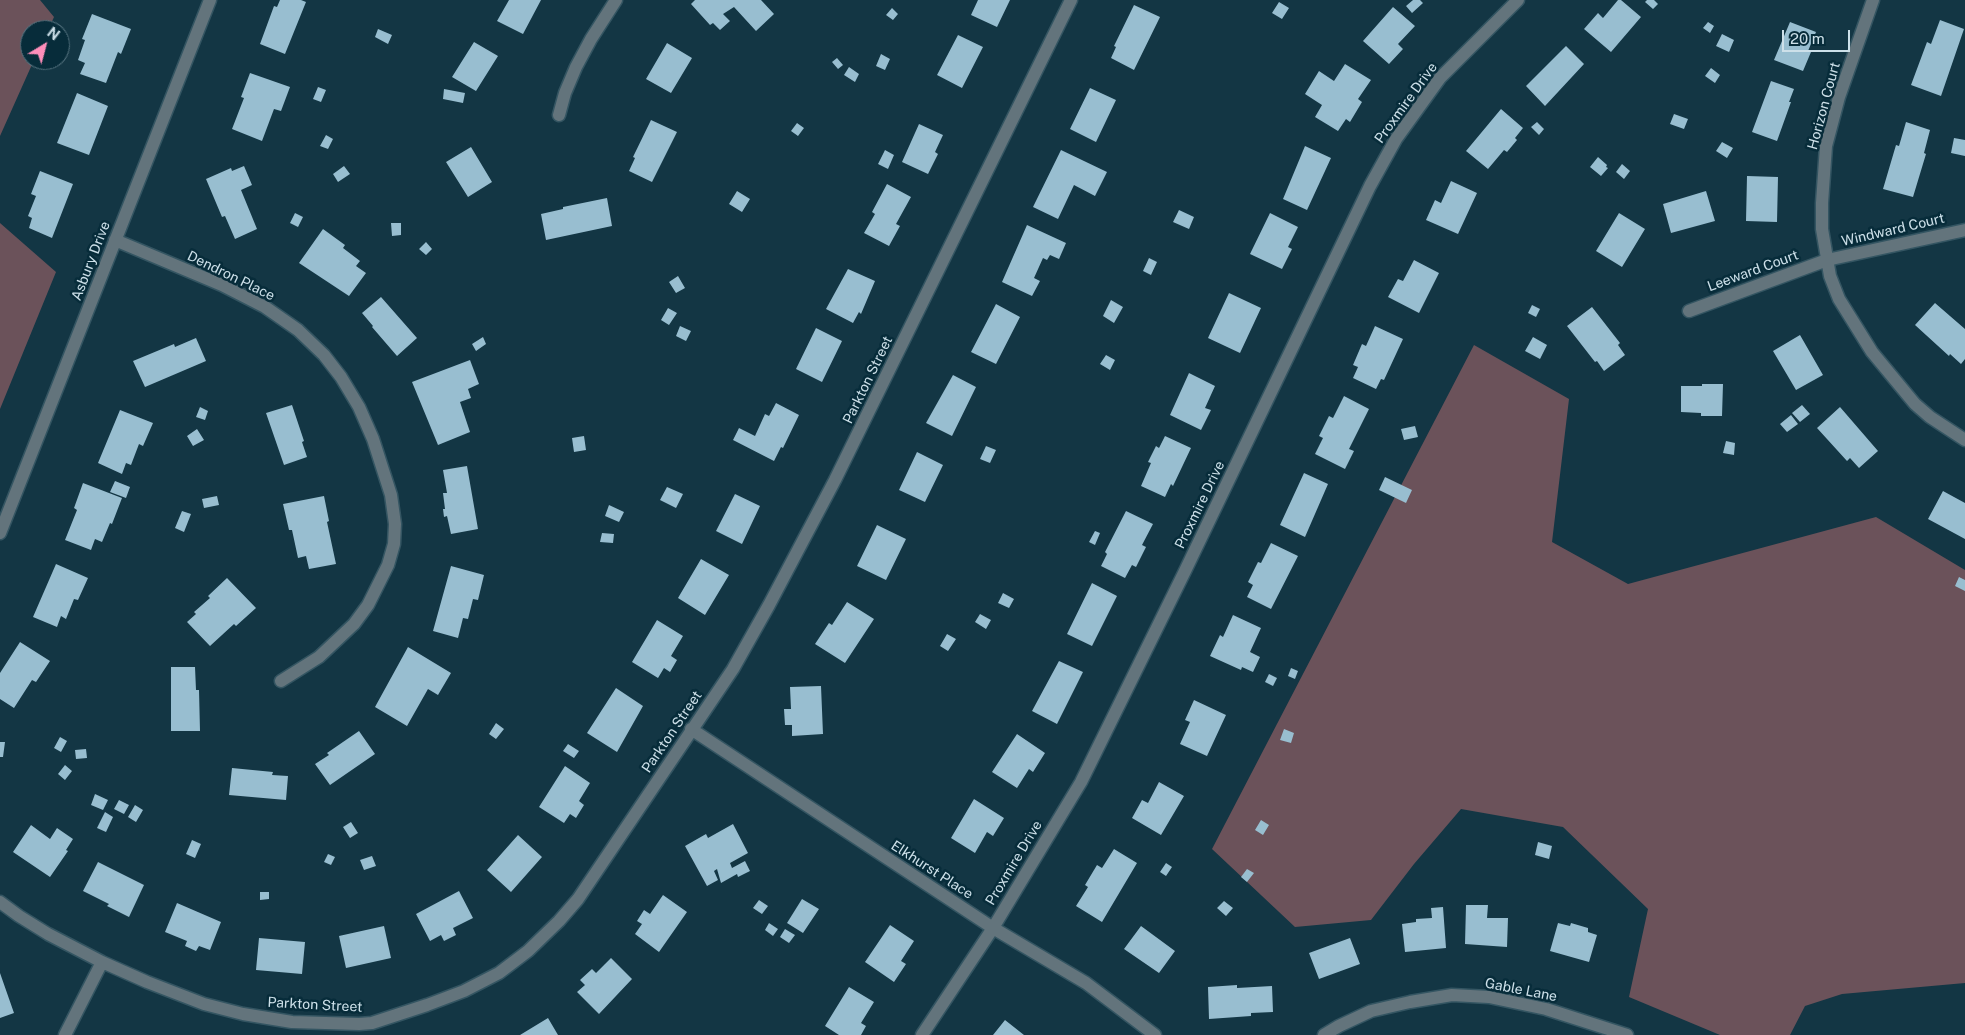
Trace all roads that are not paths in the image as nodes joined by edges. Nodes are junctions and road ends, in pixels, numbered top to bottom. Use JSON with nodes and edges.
{"nodes":[{"id":1,"x":210,"y":0,"type":"edge"},
{"id":2,"x":616,"y":0,"type":"edge"},
{"id":3,"x":1071,"y":0,"type":"edge"},
{"id":4,"x":1518,"y":0,"type":"edge"},
{"id":5,"x":1873,"y":0,"type":"edge"},
{"id":6,"x":559,"y":115,"type":"dead end"},
{"id":7,"x":1965,"y":230,"type":"edge"},
{"id":8,"x":115,"y":240,"type":"junction"},
{"id":9,"x":1827,"y":260,"type":"junction"},
{"id":10,"x":1689,"y":311,"type":"dead end"},
{"id":11,"x":1965,"y":440,"type":"edge"},
{"id":12,"x":0,"y":533,"type":"edge"},
{"id":13,"x":281,"y":681,"type":"dead end"},
{"id":14,"x":691,"y":729,"type":"junction"},
{"id":15,"x":0,"y":902,"type":"edge"},
{"id":16,"x":993,"y":928,"type":"junction"},
{"id":17,"x":102,"y":962,"type":"junction"},
{"id":18,"x":359,"y":1029,"type":"edge"},
{"id":19,"x":65,"y":1035,"type":"edge"},
{"id":20,"x":922,"y":1035,"type":"edge"},
{"id":21,"x":1155,"y":1035,"type":"edge"},
{"id":22,"x":1324,"y":1035,"type":"edge"},
{"id":23,"x":1627,"y":1035,"type":"edge"}],
"edges":[{"from":1,"to":8,"type":"street","name":"Asbury Drive"},
{"from":2,"to":6,"type":"street"},
{"from":3,"to":14,"type":"street","name":"Parkton Street"},
{"from":4,"to":16,"type":"street","name":"Proxmire Drive"},
{"from":5,"to":9,"type":"street","name":"Horizon Court"},
{"from":7,"to":9,"type":"street","name":"Windward Court"},
{"from":8,"to":12,"type":"street","name":"Asbury Drive"},
{"from":8,"to":13,"type":"street","name":"Dendron Place"},
{"from":9,"to":10,"type":"street","name":"Leeward Court"},
{"from":9,"to":11,"type":"street","name":"Horizon Court"},
{"from":14,"to":16,"type":"street","name":"Elkhurst Place"},
{"from":14,"to":18,"type":"street","name":"Parkton Street"},
{"from":15,"to":17,"type":"street","name":"Parkton Street"},
{"from":16,"to":20,"type":"street","name":"Proxmire Drive"},
{"from":16,"to":21,"type":"street","name":"Elkhurst Place"},
{"from":17,"to":18,"type":"street","name":"Parkton Street"},
{"from":17,"to":19,"type":"street"},
{"from":22,"to":23,"type":"street","name":"Gable Lane"}]}
